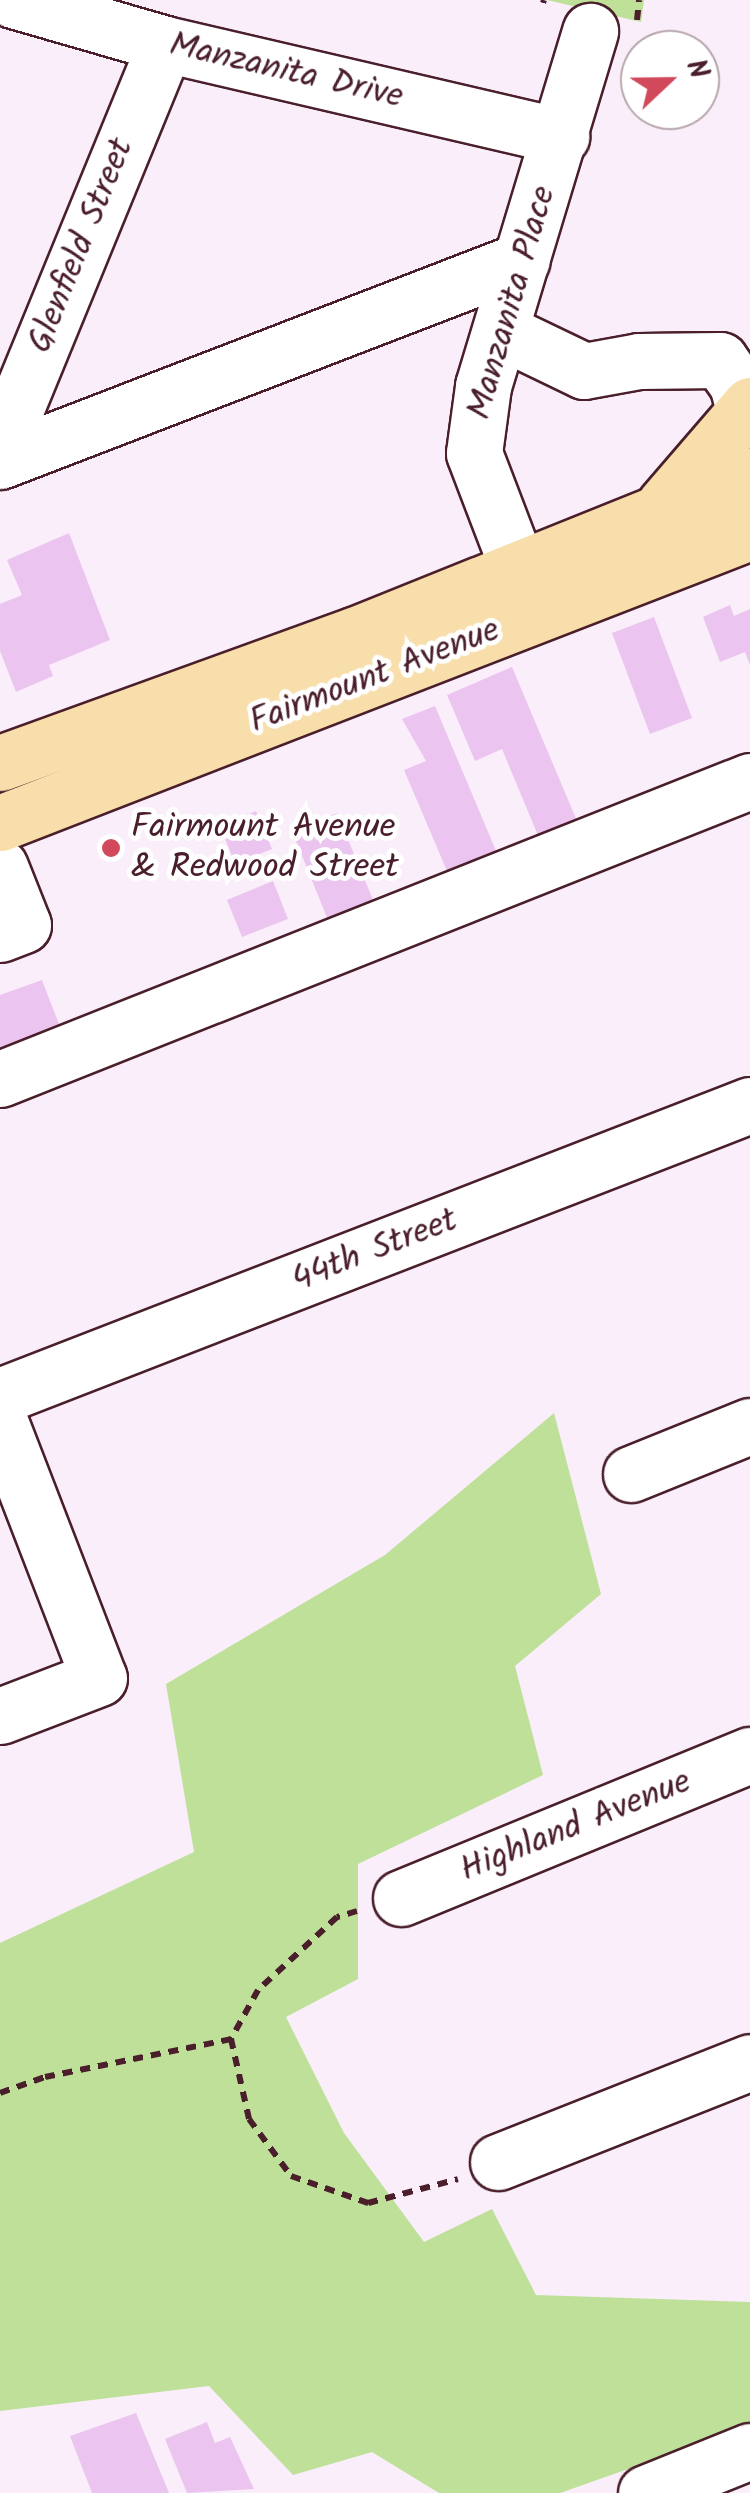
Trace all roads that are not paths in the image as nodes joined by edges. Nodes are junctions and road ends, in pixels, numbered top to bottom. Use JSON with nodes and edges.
{"nodes":[{"id":1,"x":12,"y":0,"type":"edge"},
{"id":2,"x":614,"y":26,"type":"road end"},
{"id":3,"x":165,"y":44,"type":"junction"},
{"id":4,"x":561,"y":136,"type":"junction"},
{"id":5,"x":522,"y":260,"type":"junction"},
{"id":6,"x":501,"y":331,"type":"junction"},
{"id":7,"x":747,"y":408,"type":"edge"},
{"id":8,"x":0,"y":447,"type":"edge"},
{"id":9,"x":0,"y":461,"type":"edge"},
{"id":10,"x":750,"y":476,"type":"edge"},
{"id":11,"x":662,"y":507,"type":"junction"},
{"id":12,"x":750,"y":532,"type":"edge"},
{"id":13,"x":519,"y":571,"type":"junction"},
{"id":14,"x":0,"y":763,"type":"edge"},
{"id":15,"x":750,"y":780,"type":"edge"},
{"id":16,"x":0,"y":824,"type":"edge"},
{"id":17,"x":0,"y":867,"type":"edge"},
{"id":18,"x":0,"y":934,"type":"edge"},
{"id":19,"x":0,"y":1078,"type":"edge"},
{"id":20,"x":750,"y":1105,"type":"edge"},
{"id":21,"x":0,"y":1396,"type":"edge"},
{"id":22,"x":0,"y":1422,"type":"edge"},
{"id":23,"x":750,"y":1426,"type":"edge"},
{"id":24,"x":631,"y":1474,"type":"dead end"},
{"id":25,"x":0,"y":1716,"type":"edge"},
{"id":26,"x":750,"y":1756,"type":"edge"},
{"id":27,"x":401,"y":1898,"type":"road end"},
{"id":28,"x":750,"y":2062,"type":"edge"},
{"id":29,"x":498,"y":2162,"type":"road end"},
{"id":30,"x":750,"y":2451,"type":"edge"},
{"id":31,"x":646,"y":2493,"type":"edge"}],
"edges":[{"from":1,"to":3,"type":"street","name":"Manzanita Drive"},
{"from":2,"to":4,"type":"street","name":"Manzanita Place"},
{"from":3,"to":4,"type":"street","name":"Manzanita Drive"},
{"from":3,"to":8,"type":"street","name":"Glenfield Street"},
{"from":4,"to":5,"type":"street","name":"Manzanita Place"},
{"from":5,"to":6,"type":"street","name":"Manzanita Place"},
{"from":5,"to":9,"type":"street"},
{"from":6,"to":7,"type":"street"},
{"from":6,"to":13,"type":"street","name":"Manzanita Place"},
{"from":7,"to":11,"type":"main road"},
{"from":10,"to":11,"type":"main road","name":"Fairmount Avenue"},
{"from":11,"to":13,"type":"main road","name":"Fairmount Avenue"},
{"from":12,"to":16,"type":"main road","name":"Fairmount Avenue"},
{"from":13,"to":14,"type":"main road","name":"Fairmount Avenue"},
{"from":15,"to":19,"type":"street"},
{"from":17,"to":18,"type":"street"},
{"from":20,"to":21,"type":"street","name":"44th Street"},
{"from":22,"to":25,"type":"street"},
{"from":23,"to":24,"type":"street"},
{"from":26,"to":27,"type":"street","name":"Highland Avenue"},
{"from":28,"to":29,"type":"street"},
{"from":30,"to":31,"type":"street"}]}
